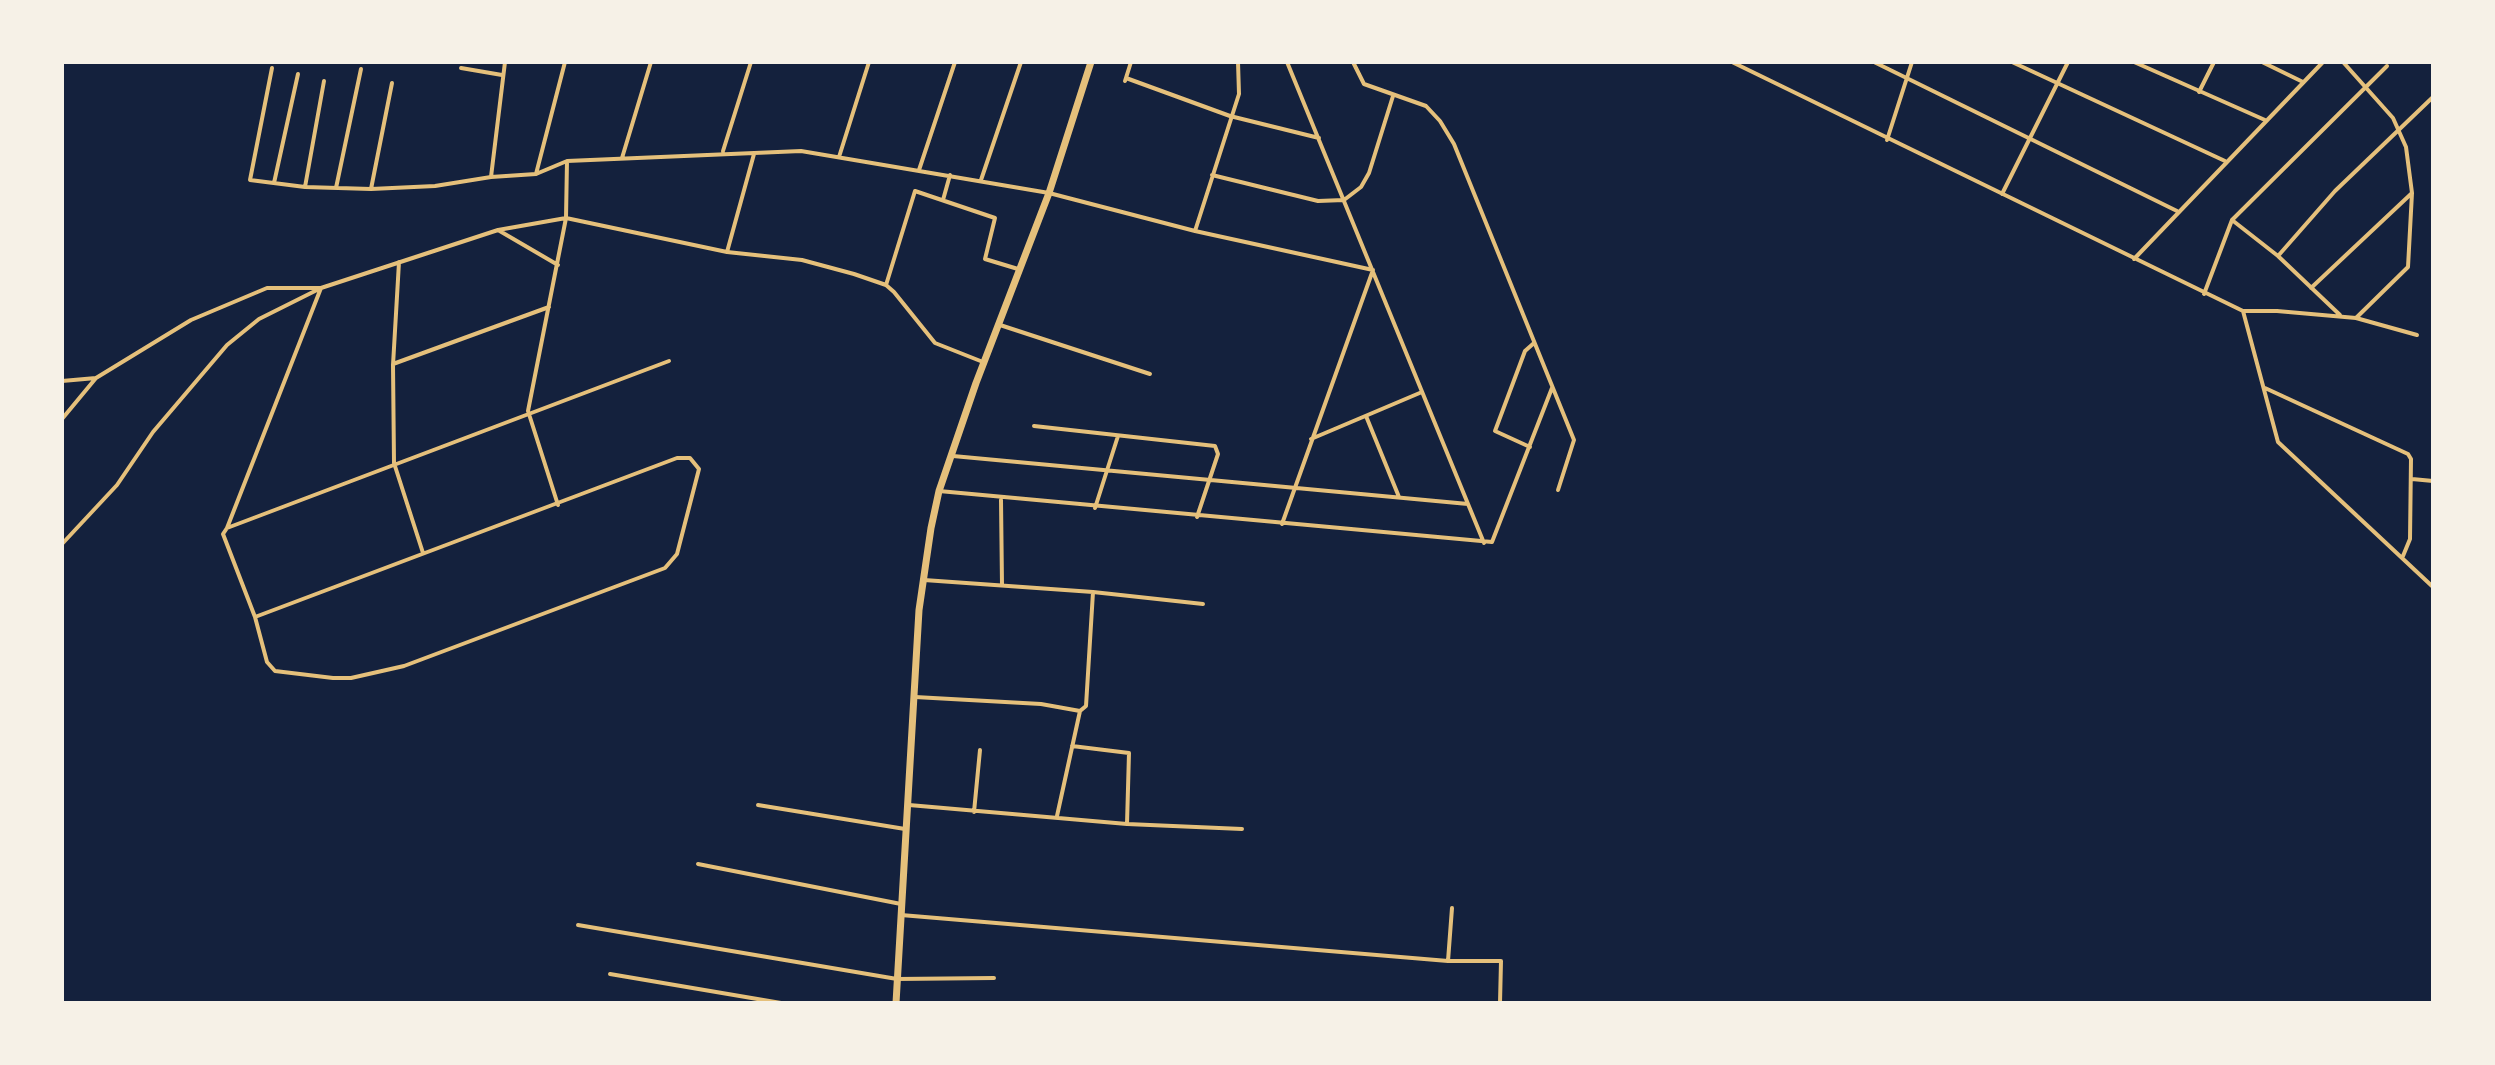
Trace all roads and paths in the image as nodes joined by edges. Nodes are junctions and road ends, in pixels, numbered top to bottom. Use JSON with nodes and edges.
{"nodes":[{"id":1,"x":505,"y":62,"type":"edge"},
{"id":2,"x":565,"y":62,"type":"edge"},
{"id":3,"x":651,"y":62,"type":"edge"},
{"id":4,"x":751,"y":62,"type":"edge"},
{"id":5,"x":869,"y":62,"type":"edge"},
{"id":6,"x":955,"y":62,"type":"edge"},
{"id":7,"x":1021,"y":62,"type":"edge"},
{"id":8,"x":1091,"y":62,"type":"edge"},
{"id":9,"x":1131,"y":62,"type":"edge"},
{"id":10,"x":1238,"y":62,"type":"edge"},
{"id":11,"x":1287,"y":62,"type":"edge"},
{"id":12,"x":1353,"y":62,"type":"edge"},
{"id":13,"x":1732,"y":62,"type":"edge"},
{"id":14,"x":1874,"y":62,"type":"edge"},
{"id":15,"x":1912,"y":62,"type":"edge"},
{"id":16,"x":2012,"y":62,"type":"edge"},
{"id":17,"x":2068,"y":62,"type":"edge"},
{"id":18,"x":2134,"y":62,"type":"edge"},
{"id":19,"x":2214,"y":62,"type":"edge"},
{"id":20,"x":2262,"y":62,"type":"edge"},
{"id":21,"x":2323,"y":62,"type":"edge"},
{"id":22,"x":2343,"y":62,"type":"edge"},
{"id":23,"x":2387,"y":66,"type":"dead end"},
{"id":24,"x":272,"y":68,"type":"dead end"},
{"id":25,"x":461,"y":68,"type":"dead end"},
{"id":26,"x":361,"y":69,"type":"dead end"},
{"id":27,"x":298,"y":74,"type":"dead end"},
{"id":28,"x":502,"y":75,"type":"junction"},
{"id":29,"x":1906,"y":79,"type":"junction"},
{"id":30,"x":324,"y":81,"type":"dead end"},
{"id":31,"x":2303,"y":82,"type":"junction"},
{"id":32,"x":392,"y":83,"type":"dead end"},
{"id":33,"x":2056,"y":84,"type":"junction"},
{"id":34,"x":2364,"y":86,"type":"junction"},
{"id":35,"x":2199,"y":92,"type":"junction"},
{"id":36,"x":1394,"y":95,"type":"junction"},
{"id":37,"x":2433,"y":97,"type":"edge"},
{"id":38,"x":1230,"y":116,"type":"junction"},
{"id":39,"x":2265,"y":120,"type":"junction"},
{"id":40,"x":2400,"y":131,"type":"junction"},
{"id":41,"x":1319,"y":138,"type":"junction"},
{"id":42,"x":2030,"y":139,"type":"junction"},
{"id":43,"x":1887,"y":140,"type":"junction"},
{"id":44,"x":722,"y":153,"type":"junction"},
{"id":45,"x":754,"y":154,"type":"junction"},
{"id":46,"x":839,"y":157,"type":"junction"},
{"id":47,"x":622,"y":158,"type":"junction"},
{"id":48,"x":567,"y":161,"type":"junction"},
{"id":49,"x":2225,"y":161,"type":"junction"},
{"id":50,"x":919,"y":170,"type":"junction"},
{"id":51,"x":536,"y":174,"type":"junction"},
{"id":52,"x":950,"y":175,"type":"junction"},
{"id":53,"x":1212,"y":175,"type":"junction"},
{"id":54,"x":491,"y":177,"type":"junction"},
{"id":55,"x":981,"y":180,"type":"junction"},
{"id":56,"x":274,"y":183,"type":"junction"},
{"id":57,"x":305,"y":187,"type":"junction"},
{"id":58,"x":336,"y":188,"type":"junction"},
{"id":59,"x":371,"y":189,"type":"junction"},
{"id":60,"x":1049,"y":193,"type":"junction"},
{"id":61,"x":2412,"y":193,"type":"junction"},
{"id":62,"x":2002,"y":194,"type":"junction"},
{"id":63,"x":942,"y":200,"type":"junction"},
{"id":64,"x":1344,"y":200,"type":"junction"},
{"id":65,"x":2177,"y":211,"type":"junction"},
{"id":66,"x":566,"y":218,"type":"junction"},
{"id":67,"x":2232,"y":220,"type":"junction"},
{"id":68,"x":498,"y":230,"type":"junction"},
{"id":69,"x":1195,"y":231,"type":"junction"},
{"id":70,"x":727,"y":252,"type":"junction"},
{"id":71,"x":2278,"y":256,"type":"junction"},
{"id":72,"x":2134,"y":259,"type":"junction"},
{"id":73,"x":399,"y":262,"type":"junction"},
{"id":74,"x":558,"y":265,"type":"junction"},
{"id":75,"x":1018,"y":269,"type":"junction"},
{"id":76,"x":1373,"y":270,"type":"junction"},
{"id":77,"x":886,"y":285,"type":"junction"},
{"id":78,"x":321,"y":288,"type":"junction"},
{"id":79,"x":2311,"y":288,"type":"junction"},
{"id":80,"x":2204,"y":294,"type":"junction"},
{"id":81,"x":549,"y":307,"type":"junction"},
{"id":82,"x":2243,"y":311,"type":"junction"},
{"id":83,"x":2341,"y":316,"type":"junction"},
{"id":84,"x":2356,"y":318,"type":"junction"},
{"id":85,"x":997,"y":324,"type":"junction"},
{"id":86,"x":2417,"y":335,"type":"dead end"},
{"id":87,"x":1534,"y":343,"type":"junction"},
{"id":88,"x":669,"y":361,"type":"dead end"},
{"id":89,"x":983,"y":362,"type":"junction"},
{"id":90,"x":393,"y":365,"type":"junction"},
{"id":91,"x":1150,"y":374,"type":"dead end"},
{"id":92,"x":96,"y":378,"type":"junction"},
{"id":93,"x":62,"y":381,"type":"edge"},
{"id":94,"x":1552,"y":388,"type":"junction"},
{"id":95,"x":2264,"y":388,"type":"junction"},
{"id":96,"x":1422,"y":392,"type":"junction"},
{"id":97,"x":528,"y":411,"type":"junction"},
{"id":98,"x":1366,"y":416,"type":"junction"},
{"id":99,"x":62,"y":419,"type":"edge"},
{"id":100,"x":1034,"y":426,"type":"dead end"},
{"id":101,"x":1118,"y":436,"type":"junction"},
{"id":102,"x":1311,"y":439,"type":"junction"},
{"id":103,"x":1530,"y":447,"type":"junction"},
{"id":104,"x":951,"y":456,"type":"junction"},
{"id":105,"x":394,"y":463,"type":"junction"},
{"id":106,"x":1106,"y":470,"type":"junction"},
{"id":107,"x":1208,"y":479,"type":"junction"},
{"id":108,"x":2410,"y":479,"type":"junction"},
{"id":109,"x":2433,"y":481,"type":"edge"},
{"id":110,"x":1292,"y":489,"type":"junction"},
{"id":111,"x":1558,"y":490,"type":"dead end"},
{"id":112,"x":939,"y":491,"type":"junction"},
{"id":113,"x":1399,"y":497,"type":"junction"},
{"id":114,"x":1001,"y":499,"type":"junction"},
{"id":115,"x":1468,"y":504,"type":"junction"},
{"id":116,"x":558,"y":505,"type":"junction"},
{"id":117,"x":1095,"y":508,"type":"junction"},
{"id":118,"x":1197,"y":517,"type":"junction"},
{"id":119,"x":1282,"y":524,"type":"junction"},
{"id":120,"x":227,"y":528,"type":"junction"},
{"id":121,"x":1484,"y":543,"type":"junction"},
{"id":122,"x":62,"y":544,"type":"edge"},
{"id":123,"x":423,"y":553,"type":"junction"},
{"id":124,"x":2403,"y":556,"type":"junction"},
{"id":125,"x":923,"y":580,"type":"junction"},
{"id":126,"x":1002,"y":585,"type":"junction"},
{"id":127,"x":2433,"y":587,"type":"edge"},
{"id":128,"x":1093,"y":592,"type":"junction"},
{"id":129,"x":1203,"y":604,"type":"dead end"},
{"id":130,"x":255,"y":617,"type":"junction"},
{"id":131,"x":914,"y":697,"type":"junction"},
{"id":132,"x":1080,"y":711,"type":"junction"},
{"id":133,"x":1072,"y":746,"type":"junction"},
{"id":134,"x":980,"y":750,"type":"dead end"},
{"id":135,"x":758,"y":805,"type":"dead end"},
{"id":136,"x":907,"y":805,"type":"junction"},
{"id":137,"x":974,"y":812,"type":"junction"},
{"id":138,"x":1057,"y":816,"type":"junction"},
{"id":139,"x":1127,"y":824,"type":"junction"},
{"id":140,"x":905,"y":829,"type":"junction"},
{"id":141,"x":1242,"y":829,"type":"dead end"},
{"id":142,"x":698,"y":864,"type":"dead end"},
{"id":143,"x":901,"y":904,"type":"junction"},
{"id":144,"x":1452,"y":908,"type":"dead end"},
{"id":145,"x":901,"y":915,"type":"junction"},
{"id":146,"x":578,"y":925,"type":"dead end"},
{"id":147,"x":1448,"y":961,"type":"junction"},
{"id":148,"x":610,"y":974,"type":"dead end"},
{"id":149,"x":994,"y":978,"type":"dead end"},
{"id":150,"x":897,"y":979,"type":"junction"},
{"id":151,"x":781,"y":1003,"type":"edge"},
{"id":152,"x":896,"y":1003,"type":"edge"},
{"id":153,"x":1500,"y":1003,"type":"edge"}],
"edges":[{"from":1,"to":28,"type":"street"},
{"from":2,"to":51,"type":"street"},
{"from":3,"to":47,"type":"street"},
{"from":4,"to":44,"type":"street"},
{"from":5,"to":46,"type":"street"},
{"from":6,"to":50,"type":"street"},
{"from":7,"to":55,"type":"street"},
{"from":8,"to":60,"type":"main road"},
{"from":9,"to":38,"type":"street"},
{"from":10,"to":38,"type":"street"},
{"from":11,"to":41,"type":"street"},
{"from":12,"to":36,"type":"street"},
{"from":13,"to":43,"type":"street"},
{"from":14,"to":29,"type":"street"},
{"from":15,"to":29,"type":"street"},
{"from":16,"to":33,"type":"street"},
{"from":17,"to":33,"type":"street"},
{"from":18,"to":35,"type":"street"},
{"from":19,"to":35,"type":"street"},
{"from":20,"to":31,"type":"street"},
{"from":21,"to":31,"type":"street"},
{"from":22,"to":34,"type":"street"},
{"from":23,"to":34,"type":"street"},
{"from":24,"to":56,"type":"street"},
{"from":25,"to":28,"type":"street"},
{"from":26,"to":58,"type":"street"},
{"from":27,"to":56,"type":"street"},
{"from":28,"to":54,"type":"street"},
{"from":29,"to":42,"type":"street"},
{"from":29,"to":43,"type":"street"},
{"from":30,"to":57,"type":"street"},
{"from":31,"to":39,"type":"street"},
{"from":32,"to":59,"type":"street"},
{"from":33,"to":42,"type":"street"},
{"from":33,"to":49,"type":"street"},
{"from":34,"to":40,"type":"street"},
{"from":34,"to":67,"type":"street"},
{"from":35,"to":39,"type":"street"},
{"from":36,"to":64,"type":"street"},
{"from":36,"to":87,"type":"street"},
{"from":37,"to":40,"type":"street"},
{"from":38,"to":41,"type":"street"},
{"from":38,"to":53,"type":"street"},
{"from":39,"to":49,"type":"street"},
{"from":40,"to":61,"type":"street"},
{"from":40,"to":71,"type":"street"},
{"from":41,"to":64,"type":"street"},
{"from":42,"to":62,"type":"street"},
{"from":42,"to":65,"type":"street"},
{"from":43,"to":62,"type":"street"},
{"from":44,"to":45,"type":"street"},
{"from":44,"to":47,"type":"street"},
{"from":45,"to":46,"type":"street"},
{"from":45,"to":70,"type":"street"},
{"from":46,"to":50,"type":"street"},
{"from":47,"to":48,"type":"street"},
{"from":48,"to":51,"type":"street"},
{"from":48,"to":66,"type":"street"},
{"from":49,"to":65,"type":"street"},
{"from":50,"to":52,"type":"street"},
{"from":51,"to":54,"type":"street"},
{"from":52,"to":55,"type":"street"},
{"from":52,"to":63,"type":"street"},
{"from":53,"to":64,"type":"street"},
{"from":53,"to":69,"type":"street"},
{"from":54,"to":59,"type":"street"},
{"from":55,"to":60,"type":"street"},
{"from":56,"to":57,"type":"street"},
{"from":57,"to":58,"type":"street"},
{"from":58,"to":59,"type":"street"},
{"from":60,"to":69,"type":"street"},
{"from":60,"to":75,"type":"main road"},
{"from":61,"to":79,"type":"street"},
{"from":61,"to":84,"type":"street"},
{"from":62,"to":72,"type":"street"},
{"from":63,"to":75,"type":"street"},
{"from":63,"to":77,"type":"street"},
{"from":64,"to":76,"type":"street"},
{"from":65,"to":72,"type":"street"},
{"from":66,"to":68,"type":"street"},
{"from":66,"to":70,"type":"street"},
{"from":66,"to":74,"type":"street"},
{"from":67,"to":71,"type":"street"},
{"from":67,"to":80,"type":"street"},
{"from":68,"to":73,"type":"street"},
{"from":68,"to":74,"type":"street"},
{"from":69,"to":76,"type":"street"},
{"from":70,"to":77,"type":"street"},
{"from":71,"to":79,"type":"street"},
{"from":72,"to":80,"type":"street"},
{"from":73,"to":78,"type":"street"},
{"from":73,"to":90,"type":"street"},
{"from":74,"to":81,"type":"street"},
{"from":75,"to":85,"type":"main road"},
{"from":76,"to":96,"type":"street"},
{"from":76,"to":102,"type":"street"},
{"from":77,"to":89,"type":"street"},
{"from":78,"to":92,"type":"street"},
{"from":78,"to":120,"type":"street"},
{"from":78,"to":122,"type":"street"},
{"from":79,"to":83,"type":"street"},
{"from":80,"to":82,"type":"street"},
{"from":81,"to":90,"type":"street"},
{"from":81,"to":97,"type":"street"},
{"from":82,"to":83,"type":"street"},
{"from":82,"to":95,"type":"street"},
{"from":83,"to":84,"type":"street"},
{"from":84,"to":86,"type":"street"},
{"from":85,"to":89,"type":"main road"},
{"from":85,"to":91,"type":"street"},
{"from":87,"to":94,"type":"street"},
{"from":87,"to":103,"type":"street"},
{"from":88,"to":97,"type":"street"},
{"from":89,"to":104,"type":"main road"},
{"from":90,"to":105,"type":"street"},
{"from":92,"to":93,"type":"street"},
{"from":92,"to":99,"type":"street"},
{"from":94,"to":103,"type":"street"},
{"from":94,"to":111,"type":"street"},
{"from":95,"to":108,"type":"street"},
{"from":95,"to":124,"type":"street"},
{"from":96,"to":98,"type":"street"},
{"from":96,"to":115,"type":"street"},
{"from":97,"to":105,"type":"street"},
{"from":97,"to":116,"type":"street"},
{"from":98,"to":102,"type":"street"},
{"from":98,"to":113,"type":"street"},
{"from":100,"to":101,"type":"street"},
{"from":101,"to":106,"type":"street"},
{"from":101,"to":107,"type":"street"},
{"from":102,"to":110,"type":"street"},
{"from":103,"to":121,"type":"street"},
{"from":104,"to":106,"type":"street"},
{"from":104,"to":112,"type":"main road"},
{"from":105,"to":120,"type":"street"},
{"from":105,"to":123,"type":"street"},
{"from":106,"to":107,"type":"street"},
{"from":106,"to":117,"type":"street"},
{"from":107,"to":110,"type":"street"},
{"from":107,"to":118,"type":"street"},
{"from":108,"to":109,"type":"street"},
{"from":108,"to":124,"type":"street"},
{"from":110,"to":113,"type":"street"},
{"from":110,"to":119,"type":"street"},
{"from":112,"to":114,"type":"street"},
{"from":112,"to":125,"type":"main road"},
{"from":113,"to":115,"type":"street"},
{"from":114,"to":117,"type":"street"},
{"from":114,"to":126,"type":"street"},
{"from":115,"to":121,"type":"street"},
{"from":116,"to":123,"type":"street"},
{"from":116,"to":130,"type":"street"},
{"from":117,"to":118,"type":"street"},
{"from":118,"to":119,"type":"street"},
{"from":119,"to":121,"type":"street"},
{"from":120,"to":130,"type":"street"},
{"from":123,"to":130,"type":"street"},
{"from":124,"to":127,"type":"street"},
{"from":125,"to":126,"type":"street"},
{"from":125,"to":131,"type":"main road"},
{"from":126,"to":128,"type":"street"},
{"from":128,"to":129,"type":"street"},
{"from":128,"to":132,"type":"street"},
{"from":131,"to":132,"type":"street"},
{"from":131,"to":136,"type":"main road"},
{"from":132,"to":133,"type":"street"},
{"from":133,"to":138,"type":"street"},
{"from":133,"to":139,"type":"street"},
{"from":134,"to":137,"type":"street"},
{"from":135,"to":140,"type":"street"},
{"from":136,"to":137,"type":"street"},
{"from":136,"to":140,"type":"main road"},
{"from":137,"to":138,"type":"street"},
{"from":138,"to":139,"type":"street"},
{"from":139,"to":141,"type":"street"},
{"from":140,"to":143,"type":"main road"},
{"from":142,"to":143,"type":"street"},
{"from":143,"to":145,"type":"main road"},
{"from":144,"to":147,"type":"street"},
{"from":145,"to":147,"type":"street"},
{"from":145,"to":150,"type":"main road"},
{"from":146,"to":150,"type":"street"},
{"from":147,"to":153,"type":"street"},
{"from":148,"to":151,"type":"street"},
{"from":149,"to":150,"type":"street"},
{"from":150,"to":152,"type":"main road"}]}
